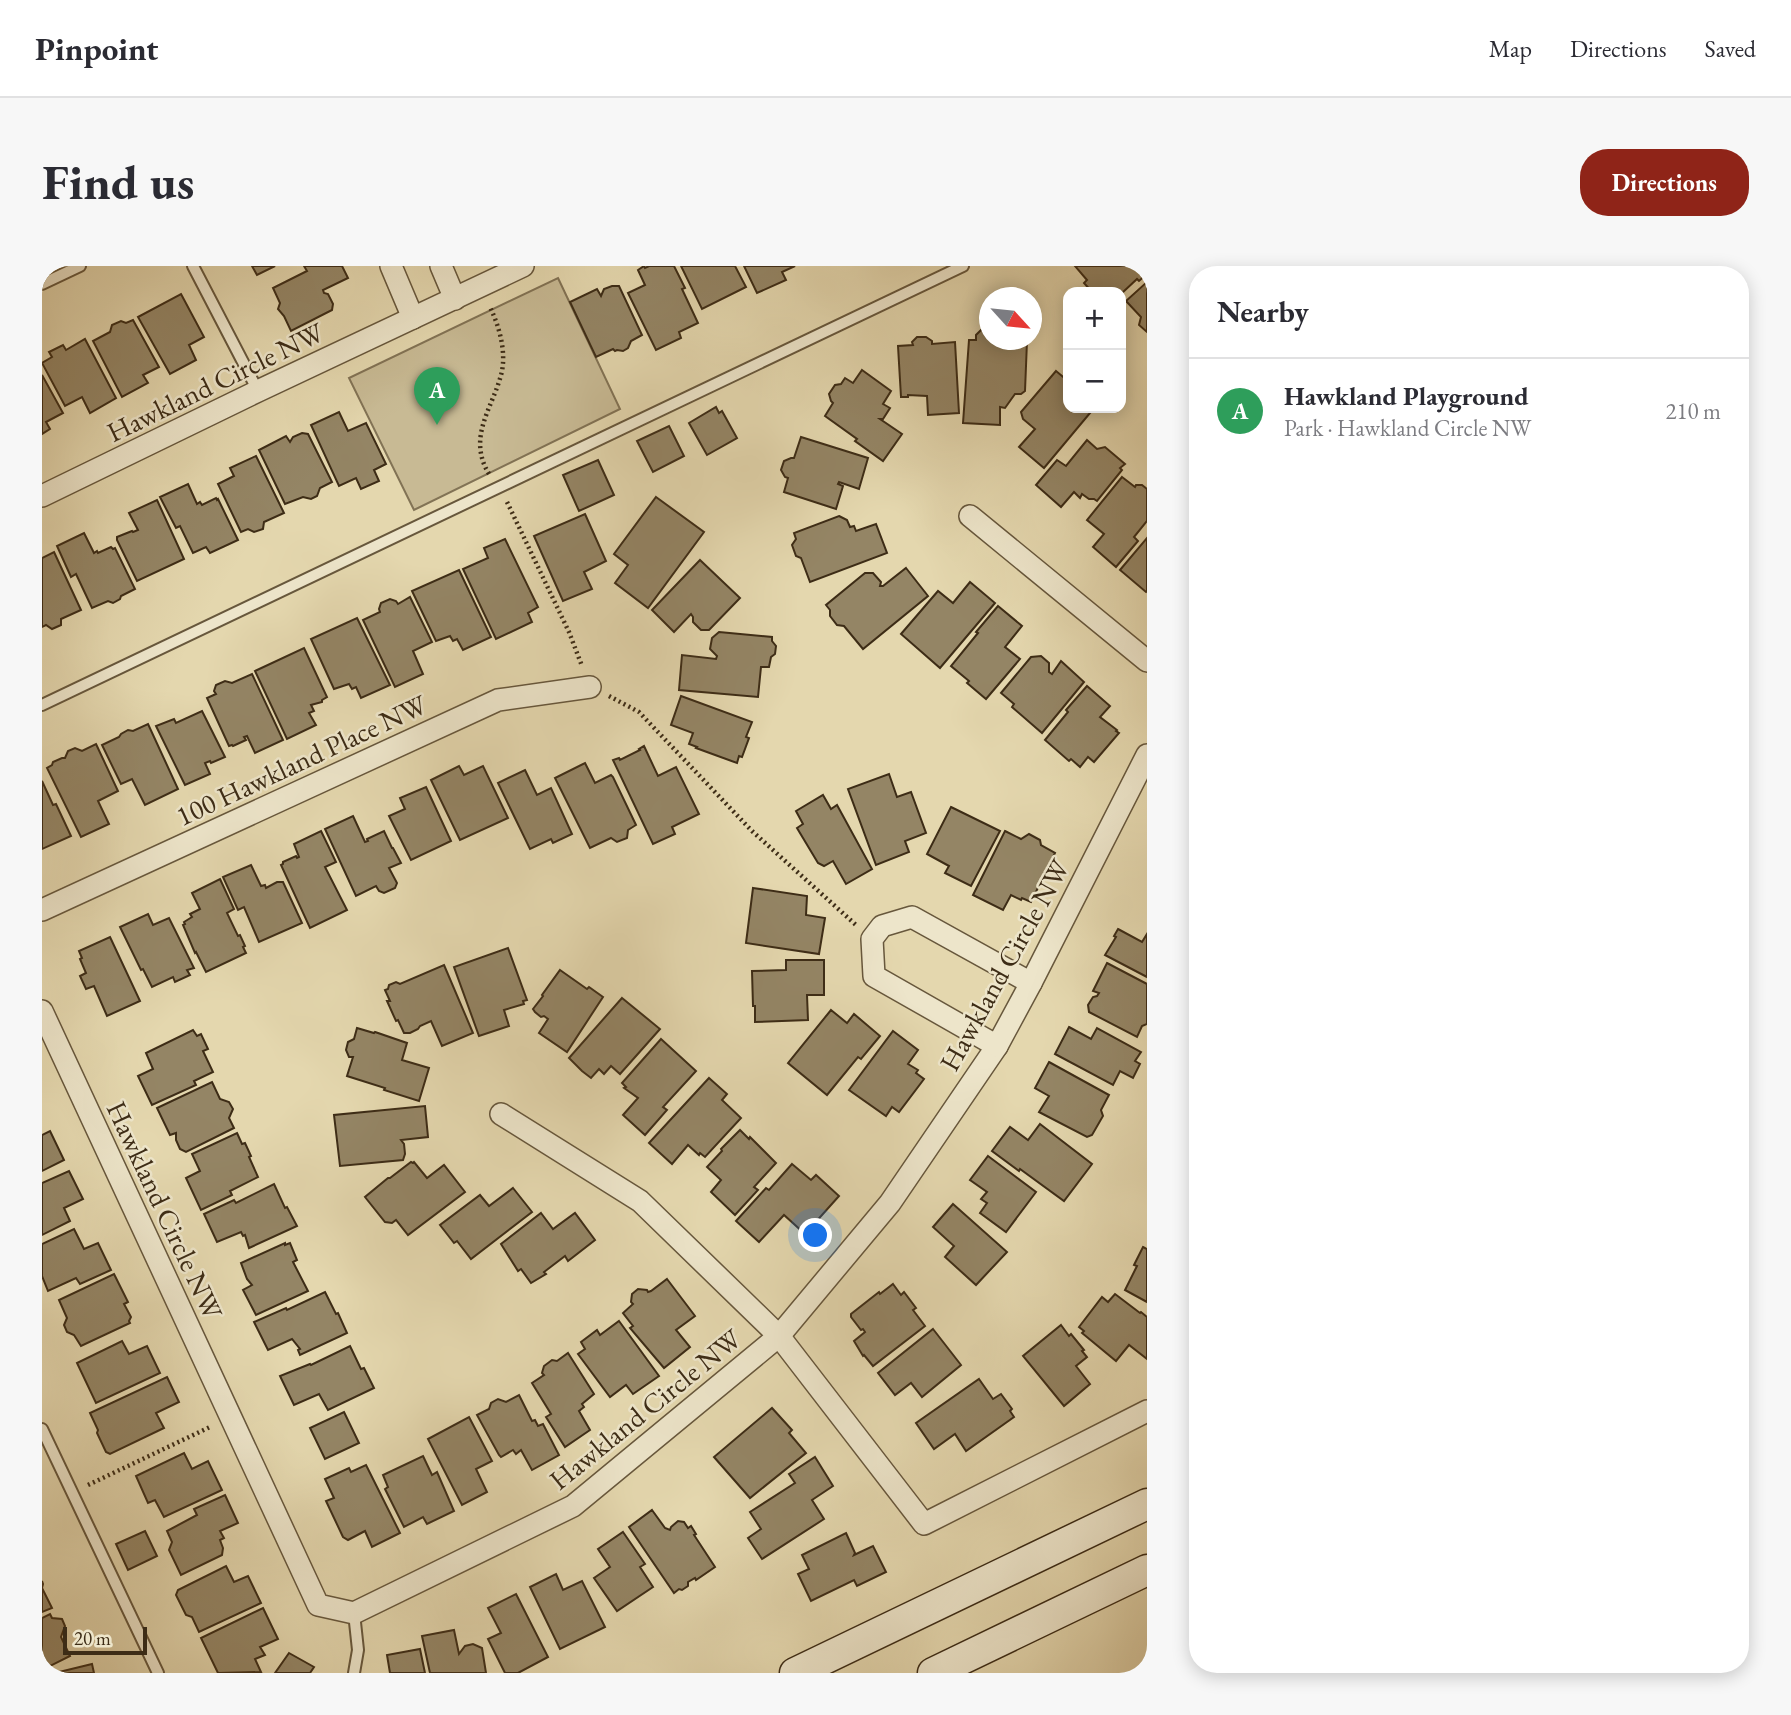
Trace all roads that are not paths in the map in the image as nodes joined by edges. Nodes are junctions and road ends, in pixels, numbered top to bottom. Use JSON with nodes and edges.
{"nodes":[{"id":1,"x":80,"y":266,"type":"edge"},
{"id":2,"x":193,"y":266,"type":"edge"},
{"id":3,"x":391,"y":266,"type":"edge"},
{"id":4,"x":441,"y":266,"type":"edge"},
{"id":5,"x":523,"y":266,"type":"edge"},
{"id":6,"x":963,"y":266,"type":"edge"},
{"id":7,"x":42,"y":284,"type":"edge"},
{"id":8,"x":455,"y":299,"type":"junction"},
{"id":9,"x":413,"y":318,"type":"junction"},
{"id":10,"x":258,"y":391,"type":"junction"},
{"id":11,"x":42,"y":496,"type":"edge"},
{"id":12,"x":970,"y":516,"type":"dead end"},
{"id":13,"x":1147,"y":662,"type":"edge"},
{"id":14,"x":590,"y":687,"type":"road end"},
{"id":15,"x":42,"y":705,"type":"edge"},
{"id":16,"x":1147,"y":755,"type":"edge"},
{"id":17,"x":42,"y":909,"type":"edge"},
{"id":18,"x":1031,"y":983,"type":"junction"},
{"id":19,"x":42,"y":1011,"type":"edge"},
{"id":20,"x":997,"y":1046,"type":"junction"},
{"id":21,"x":501,"y":1114,"type":"dead end"},
{"id":22,"x":779,"y":1336,"type":"junction"},
{"id":23,"x":1147,"y":1411,"type":"edge"},
{"id":24,"x":42,"y":1429,"type":"edge"},
{"id":25,"x":1147,"y":1504,"type":"edge"},
{"id":26,"x":1147,"y":1570,"type":"edge"},
{"id":27,"x":354,"y":1613,"type":"junction"},
{"id":28,"x":158,"y":1673,"type":"edge"},
{"id":29,"x":354,"y":1673,"type":"edge"},
{"id":30,"x":795,"y":1673,"type":"edge"},
{"id":31,"x":933,"y":1673,"type":"edge"}],
"edges":[{"from":1,"to":7,"type":"lane"},
{"from":2,"to":10,"type":"lane"},
{"from":3,"to":9,"type":"street"},
{"from":4,"to":8,"type":"street"},
{"from":5,"to":8,"type":"street","name":"Hawkland Circle NW"},
{"from":6,"to":15,"type":"lane"},
{"from":8,"to":9,"type":"street","name":"Hawkland Circle NW"},
{"from":9,"to":10,"type":"street","name":"Hawkland Circle NW"},
{"from":10,"to":11,"type":"street","name":"Hawkland Circle NW"},
{"from":12,"to":13,"type":"street"},
{"from":14,"to":17,"type":"street","name":"100 Hawkland Place NW"},
{"from":16,"to":18,"type":"street","name":"Hawkland Circle NW"},
{"from":18,"to":20,"type":"street","name":"Hawkland Circle NW"},
{"from":18,"to":20,"type":"street"},
{"from":19,"to":27,"type":"street","name":"Hawkland Circle NW"},
{"from":20,"to":22,"type":"street","name":"Hawkland Circle NW"},
{"from":21,"to":22,"type":"street"},
{"from":22,"to":23,"type":"street"},
{"from":22,"to":27,"type":"street","name":"Hawkland Circle NW"},
{"from":24,"to":28,"type":"lane"},
{"from":25,"to":30,"type":"main road"},
{"from":26,"to":31,"type":"main road"},
{"from":27,"to":29,"type":"lane"}]}
